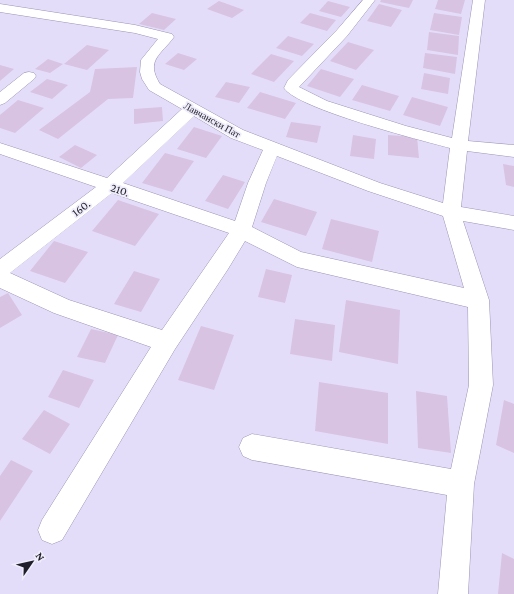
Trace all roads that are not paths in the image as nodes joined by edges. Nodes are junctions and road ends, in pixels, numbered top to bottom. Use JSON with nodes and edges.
{"nodes":[{"id":1,"x":369,"y":0,"type":"edge"},
{"id":2,"x":479,"y":0,"type":"edge"},
{"id":3,"x":0,"y":8,"type":"edge"},
{"id":4,"x":29,"y":76,"type":"dead end"},
{"id":5,"x":0,"y":100,"type":"edge"},
{"id":6,"x":193,"y":108,"type":"junction"},
{"id":7,"x":458,"y":145,"type":"junction"},
{"id":8,"x":0,"y":148,"type":"edge"},
{"id":9,"x":272,"y":148,"type":"junction"},
{"id":10,"x":514,"y":151,"type":"edge"},
{"id":11,"x":109,"y":186,"type":"junction"},
{"id":12,"x":451,"y":212,"type":"junction"},
{"id":13,"x":514,"y":223,"type":"edge"},
{"id":14,"x":241,"y":230,"type":"junction"},
{"id":15,"x":0,"y":270,"type":"edge"},
{"id":16,"x":0,"y":278,"type":"edge"},
{"id":17,"x":478,"y":300,"type":"junction"},
{"id":18,"x":168,"y":342,"type":"junction"},
{"id":19,"x":252,"y":447,"type":"dead end"},
{"id":20,"x":460,"y":484,"type":"junction"},
{"id":21,"x":52,"y":530,"type":"dead end"},
{"id":22,"x":453,"y":594,"type":"edge"}],
"edges":[{"from":1,"to":7,"type":"street"},
{"from":2,"to":7,"type":"street"},
{"from":3,"to":6,"type":"street","name":"Лавчански Пат"},
{"from":4,"to":5,"type":"street"},
{"from":6,"to":9,"type":"street","name":"Лавчански Пат"},
{"from":6,"to":11,"type":"street","name":"160."},
{"from":7,"to":10,"type":"street"},
{"from":7,"to":12,"type":"street"},
{"from":8,"to":11,"type":"street","name":"210."},
{"from":9,"to":12,"type":"street","name":"Лавчански Пат"},
{"from":9,"to":14,"type":"street"},
{"from":11,"to":14,"type":"street","name":"210."},
{"from":11,"to":15,"type":"street","name":"160."},
{"from":12,"to":13,"type":"street","name":"Лавчански Пат"},
{"from":12,"to":17,"type":"street"},
{"from":14,"to":17,"type":"street","name":"210."},
{"from":14,"to":18,"type":"street"},
{"from":16,"to":18,"type":"street"},
{"from":17,"to":20,"type":"street"},
{"from":18,"to":21,"type":"street"},
{"from":19,"to":20,"type":"street"},
{"from":20,"to":22,"type":"street"}]}
